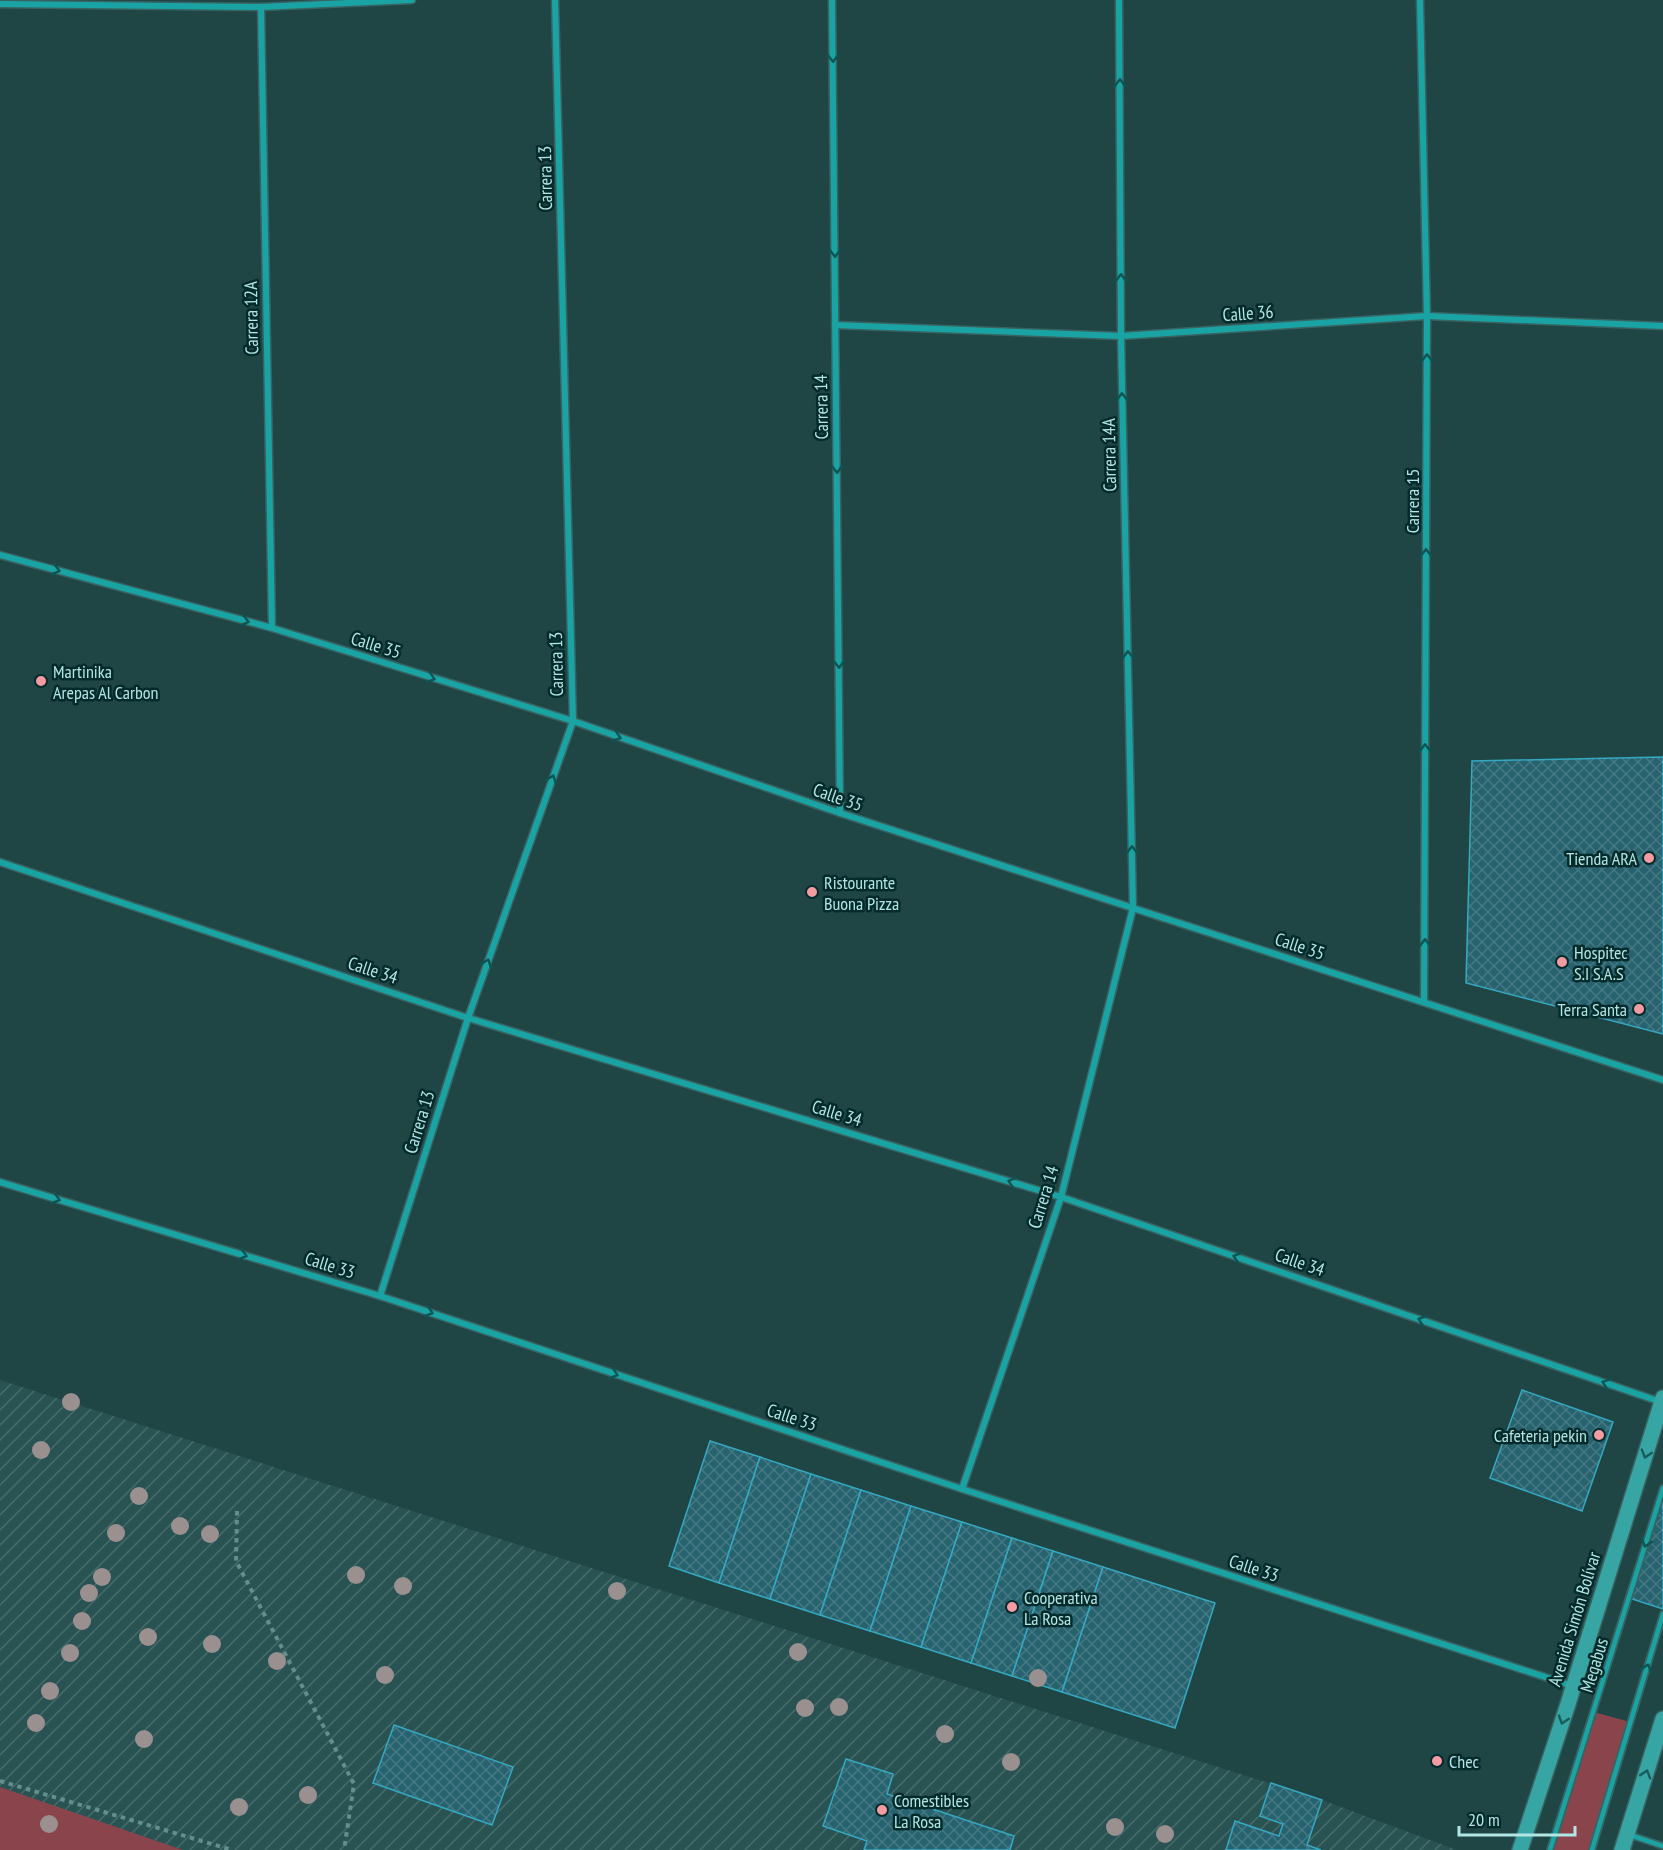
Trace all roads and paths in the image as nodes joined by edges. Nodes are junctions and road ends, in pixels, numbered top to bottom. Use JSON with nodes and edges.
{"nodes":[{"id":1,"x":412,"y":0,"type":"edge"},
{"id":2,"x":555,"y":0,"type":"edge"},
{"id":3,"x":832,"y":0,"type":"edge"},
{"id":4,"x":1119,"y":0,"type":"edge"},
{"id":5,"x":1420,"y":0,"type":"edge"},
{"id":6,"x":0,"y":3,"type":"edge"},
{"id":7,"x":261,"y":7,"type":"junction"},
{"id":8,"x":1427,"y":316,"type":"junction"},
{"id":9,"x":835,"y":325,"type":"junction"},
{"id":10,"x":1663,"y":326,"type":"edge"},
{"id":11,"x":1121,"y":336,"type":"junction"},
{"id":12,"x":0,"y":555,"type":"edge"},
{"id":13,"x":272,"y":628,"type":"junction"},
{"id":14,"x":573,"y":721,"type":"junction"},
{"id":15,"x":840,"y":813,"type":"junction"},
{"id":16,"x":0,"y":862,"type":"edge"},
{"id":17,"x":1133,"y":908,"type":"junction"},
{"id":18,"x":1424,"y":1001,"type":"junction"},
{"id":19,"x":468,"y":1018,"type":"junction"},
{"id":20,"x":1663,"y":1080,"type":"edge"},
{"id":21,"x":0,"y":1182,"type":"edge"},
{"id":22,"x":1060,"y":1197,"type":"junction"},
{"id":23,"x":380,"y":1296,"type":"junction"},
{"id":24,"x":1662,"y":1400,"type":"edge"},
{"id":25,"x":1663,"y":1488,"type":"edge"},
{"id":26,"x":962,"y":1489,"type":"junction"},
{"id":27,"x":237,"y":1511,"type":"dead end"},
{"id":28,"x":1663,"y":1614,"type":"edge"},
{"id":29,"x":1574,"y":1686,"type":"junction"},
{"id":30,"x":1663,"y":1719,"type":"edge"},
{"id":31,"x":0,"y":1781,"type":"edge"},
{"id":32,"x":1628,"y":1834,"type":"junction"},
{"id":33,"x":1663,"y":1846,"type":"edge"},
{"id":34,"x":232,"y":1850,"type":"edge"},
{"id":35,"x":344,"y":1850,"type":"edge"},
{"id":36,"x":1520,"y":1850,"type":"edge"},
{"id":37,"x":1550,"y":1850,"type":"edge"},
{"id":38,"x":1592,"y":1850,"type":"edge"},
{"id":39,"x":1622,"y":1850,"type":"edge"}],
"edges":[{"from":1,"to":7,"type":"street"},
{"from":2,"to":14,"type":"street","name":"Carrera 13"},
{"from":3,"to":9,"type":"street","name":"Carrera 14","one_way":true},
{"from":11,"to":4,"type":"street","name":"Carrera 14A","one_way":true},
{"from":5,"to":8,"type":"street","name":"Carrera 15"},
{"from":6,"to":7,"type":"street"},
{"from":7,"to":13,"type":"street","name":"Carrera 12A"},
{"from":8,"to":10,"type":"street","name":"Calle 36"},
{"from":8,"to":11,"type":"street","name":"Calle 36"},
{"from":18,"to":8,"type":"street","name":"Carrera 15","one_way":true},
{"from":9,"to":11,"type":"street","name":"Calle 36"},
{"from":9,"to":15,"type":"street","name":"Carrera 14","one_way":true},
{"from":17,"to":11,"type":"street","name":"Carrera 14A","one_way":true},
{"from":12,"to":13,"type":"street","name":"Calle 35","one_way":true},
{"from":13,"to":14,"type":"street","name":"Calle 35","one_way":true},
{"from":14,"to":15,"type":"street","name":"Calle 35","one_way":true},
{"from":19,"to":14,"type":"street","name":"Carrera 13","one_way":true},
{"from":15,"to":17,"type":"street","name":"Calle 35"},
{"from":16,"to":19,"type":"street","name":"Calle 34"},
{"from":17,"to":18,"type":"street","name":"Calle 35"},
{"from":17,"to":22,"type":"street","name":"Carrera 14"},
{"from":18,"to":20,"type":"street","name":"Calle 35"},
{"from":22,"to":19,"type":"street","name":"Calle 34","one_way":true},
{"from":19,"to":23,"type":"street","name":"Carrera 13"},
{"from":21,"to":23,"type":"street","name":"Calle 33","one_way":true},
{"from":24,"to":22,"type":"street","name":"Calle 34","one_way":true},
{"from":22,"to":26,"type":"street","name":"Carrera 14"},
{"from":23,"to":26,"type":"street","name":"Calle 33","one_way":true},
{"from":24,"to":29,"type":"main road","name":"Avenida Simón Bolívar","one_way":true},
{"from":25,"to":37,"type":"lane","name":"Megabus","one_way":true},
{"from":26,"to":29,"type":"street","name":"Calle 33"},
{"from":27,"to":35,"type":"path"},
{"from":38,"to":28,"type":"lane","one_way":true},
{"from":29,"to":36,"type":"main road","name":"Avenida Simón Bolívar","one_way":true},
{"from":32,"to":30,"type":"main road","one_way":true},
{"from":31,"to":34,"type":"path"},
{"from":32,"to":33,"type":"lane"},
{"from":32,"to":39,"type":"main road"}]}
